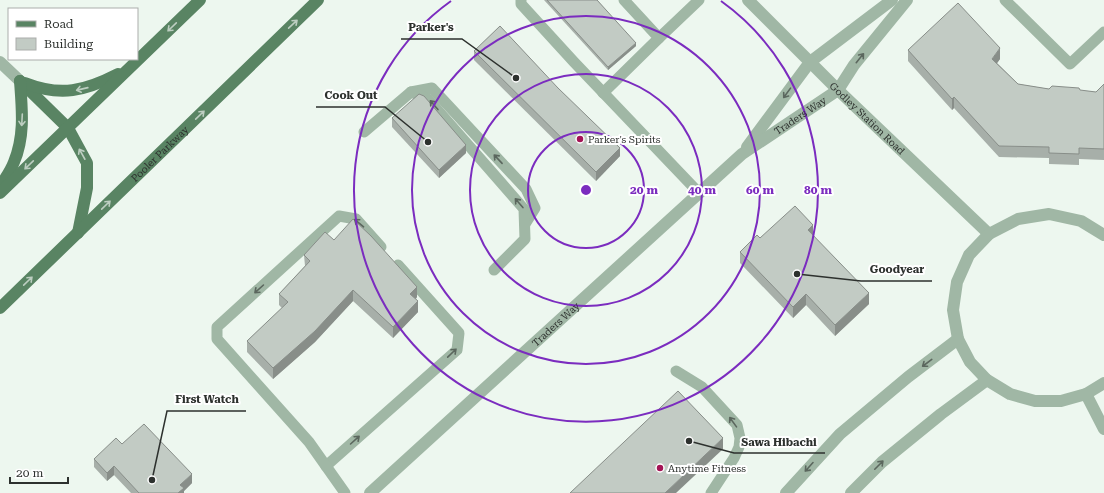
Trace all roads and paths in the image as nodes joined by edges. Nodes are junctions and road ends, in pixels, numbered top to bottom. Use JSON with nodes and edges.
{"nodes":[{"id":1,"x":200,"y":0,"type":"edge"},
{"id":2,"x":318,"y":0,"type":"edge"},
{"id":3,"x":521,"y":0,"type":"edge"},
{"id":4,"x":624,"y":0,"type":"edge"},
{"id":5,"x":699,"y":0,"type":"edge"},
{"id":6,"x":748,"y":0,"type":"edge"},
{"id":7,"x":892,"y":0,"type":"edge"},
{"id":8,"x":907,"y":0,"type":"edge"},
{"id":9,"x":1005,"y":0,"type":"edge"},
{"id":10,"x":1104,"y":32,"type":"edge"},
{"id":11,"x":659,"y":38,"type":"junction"},
{"id":12,"x":0,"y":62,"type":"edge"},
{"id":13,"x":810,"y":62,"type":"junction"},
{"id":14,"x":130,"y":68,"type":"junction"},
{"id":15,"x":20,"y":81,"type":"junction"},
{"id":16,"x":838,"y":90,"type":"junction"},
{"id":17,"x":603,"y":93,"type":"junction"},
{"id":18,"x":68,"y":128,"type":"junction"},
{"id":19,"x":364,"y":132,"type":"dead end"},
{"id":20,"x":742,"y":154,"type":"junction"},
{"id":21,"x":0,"y":186,"type":"edge"},
{"id":22,"x":0,"y":193,"type":"edge"},
{"id":23,"x":699,"y":193,"type":"junction"},
{"id":24,"x":78,"y":232,"type":"junction"},
{"id":25,"x":990,"y":234,"type":"junction"},
{"id":26,"x":1104,"y":234,"type":"edge"},
{"id":27,"x":494,"y":270,"type":"dead end"},
{"id":28,"x":1,"y":308,"type":"edge"},
{"id":29,"x":958,"y":339,"type":"junction"},
{"id":30,"x":676,"y":371,"type":"dead end"},
{"id":31,"x":987,"y":380,"type":"junction"},
{"id":32,"x":1104,"y":383,"type":"edge"},
{"id":33,"x":1086,"y":394,"type":"junction"},
{"id":34,"x":1104,"y":429,"type":"edge"},
{"id":35,"x":326,"y":466,"type":"junction"},
{"id":36,"x":344,"y":493,"type":"edge"},
{"id":37,"x":370,"y":493,"type":"edge"},
{"id":38,"x":711,"y":493,"type":"edge"},
{"id":39,"x":786,"y":493,"type":"edge"},
{"id":40,"x":851,"y":493,"type":"edge"}],
"edges":[{"from":1,"to":14,"type":"main road","one_way":true},
{"from":24,"to":2,"type":"main road","name":"Pooler Parkway","one_way":true},
{"from":3,"to":17,"type":"lane"},
{"from":4,"to":11,"type":"lane"},
{"from":5,"to":11,"type":"lane"},
{"from":6,"to":13,"type":"street","name":"Godley Station Road"},
{"from":7,"to":13,"type":"street","name":"Traders Way"},
{"from":16,"to":8,"type":"street","one_way":true},
{"from":9,"to":10,"type":"lane"},
{"from":11,"to":17,"type":"lane"},
{"from":12,"to":15,"type":"street"},
{"from":13,"to":16,"type":"street","name":"Godley Station Road"},
{"from":13,"to":20,"type":"street","name":"Traders Way","one_way":true},
{"from":14,"to":15,"type":"main road","one_way":true},
{"from":14,"to":18,"type":"main road"},
{"from":15,"to":18,"type":"main road"},
{"from":15,"to":21,"type":"main road","one_way":true},
{"from":16,"to":20,"type":"street","name":"Traders Way"},
{"from":16,"to":25,"type":"street","name":"Godley Station Road"},
{"from":17,"to":23,"type":"lane"},
{"from":18,"to":22,"type":"main road","one_way":true},
{"from":24,"to":18,"type":"main road","one_way":true},
{"from":27,"to":19,"type":"lane","one_way":true},
{"from":20,"to":23,"type":"street","name":"Traders Way"},
{"from":23,"to":37,"type":"street","name":"Traders Way"},
{"from":28,"to":24,"type":"main road","name":"Pooler Parkway","one_way":true},
{"from":25,"to":26,"type":"street"},
{"from":25,"to":29,"type":"street"},
{"from":29,"to":31,"type":"street"},
{"from":29,"to":39,"type":"street","one_way":true},
{"from":38,"to":30,"type":"lane","one_way":true},
{"from":31,"to":33,"type":"street"},
{"from":40,"to":31,"type":"street","one_way":true},
{"from":32,"to":33,"type":"street"},
{"from":33,"to":34,"type":"street"},
{"from":35,"to":35,"type":"lane","one_way":true},
{"from":35,"to":36,"type":"lane"}]}
